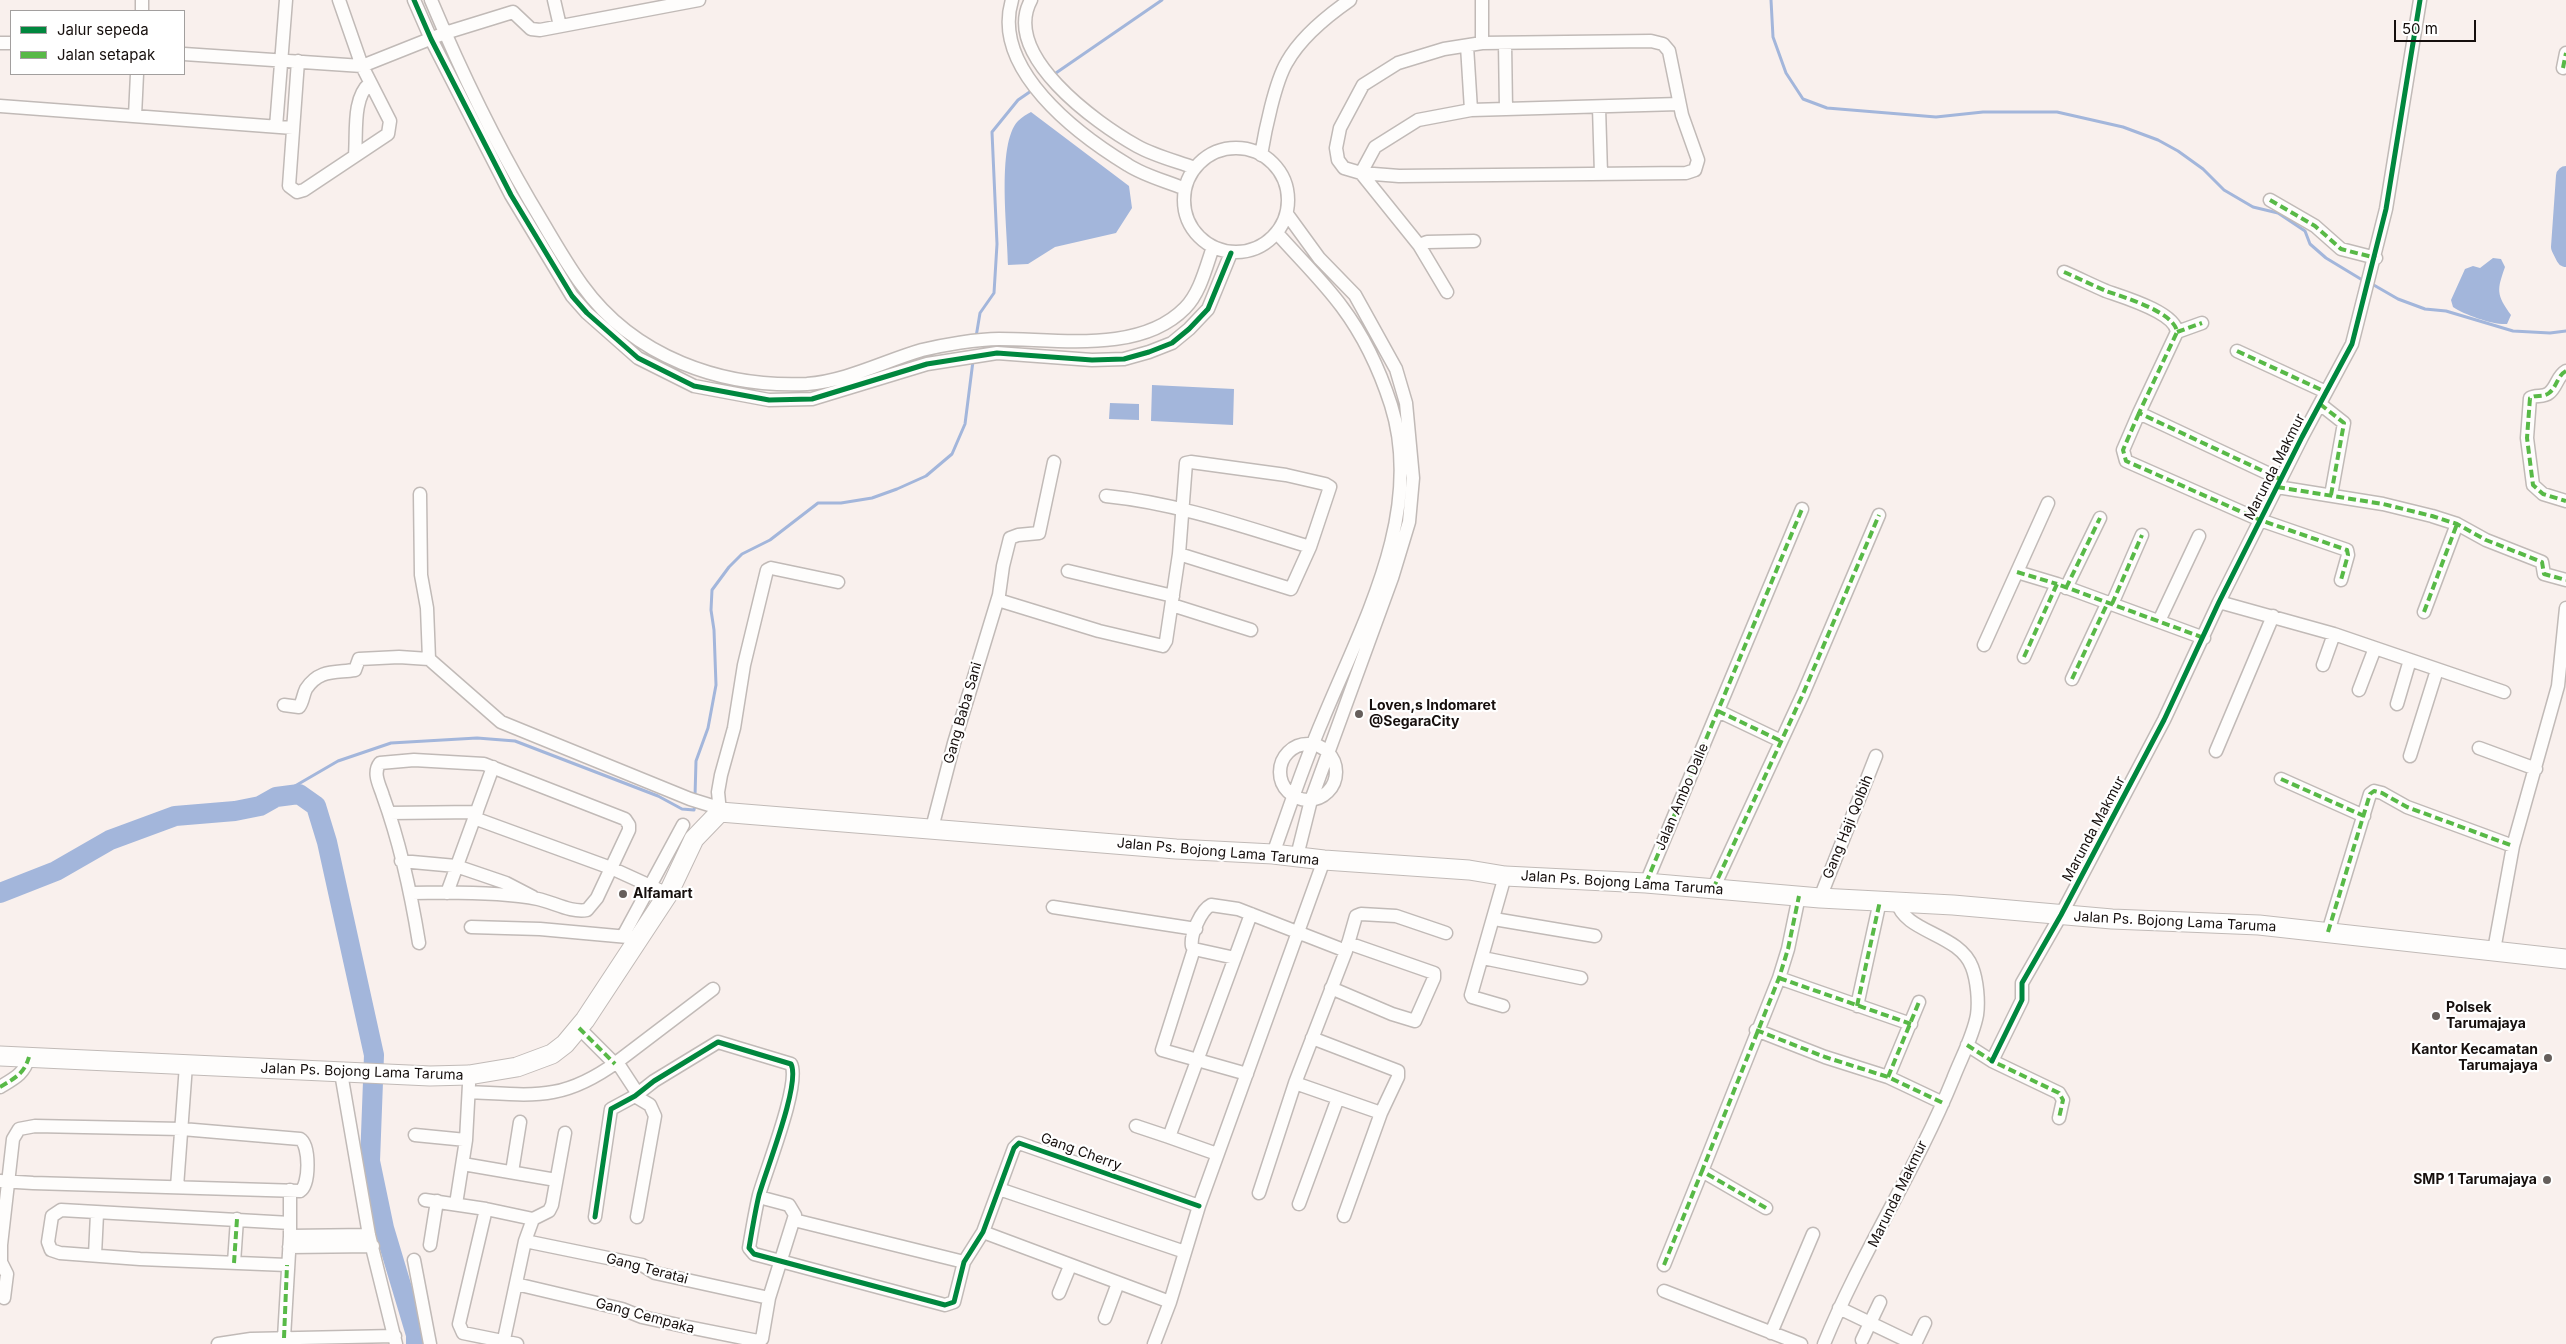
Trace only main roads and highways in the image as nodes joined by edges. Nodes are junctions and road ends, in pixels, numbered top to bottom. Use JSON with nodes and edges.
{"nodes":[{"id":1,"x":2566,"y":958,"type":"edge"},
{"id":2,"x":0,"y":1056,"type":"edge"}],
"edges":[{"from":1,"to":2,"type":"main road","name":"Jalan Ps. Bojong Lama Taruma"}]}
